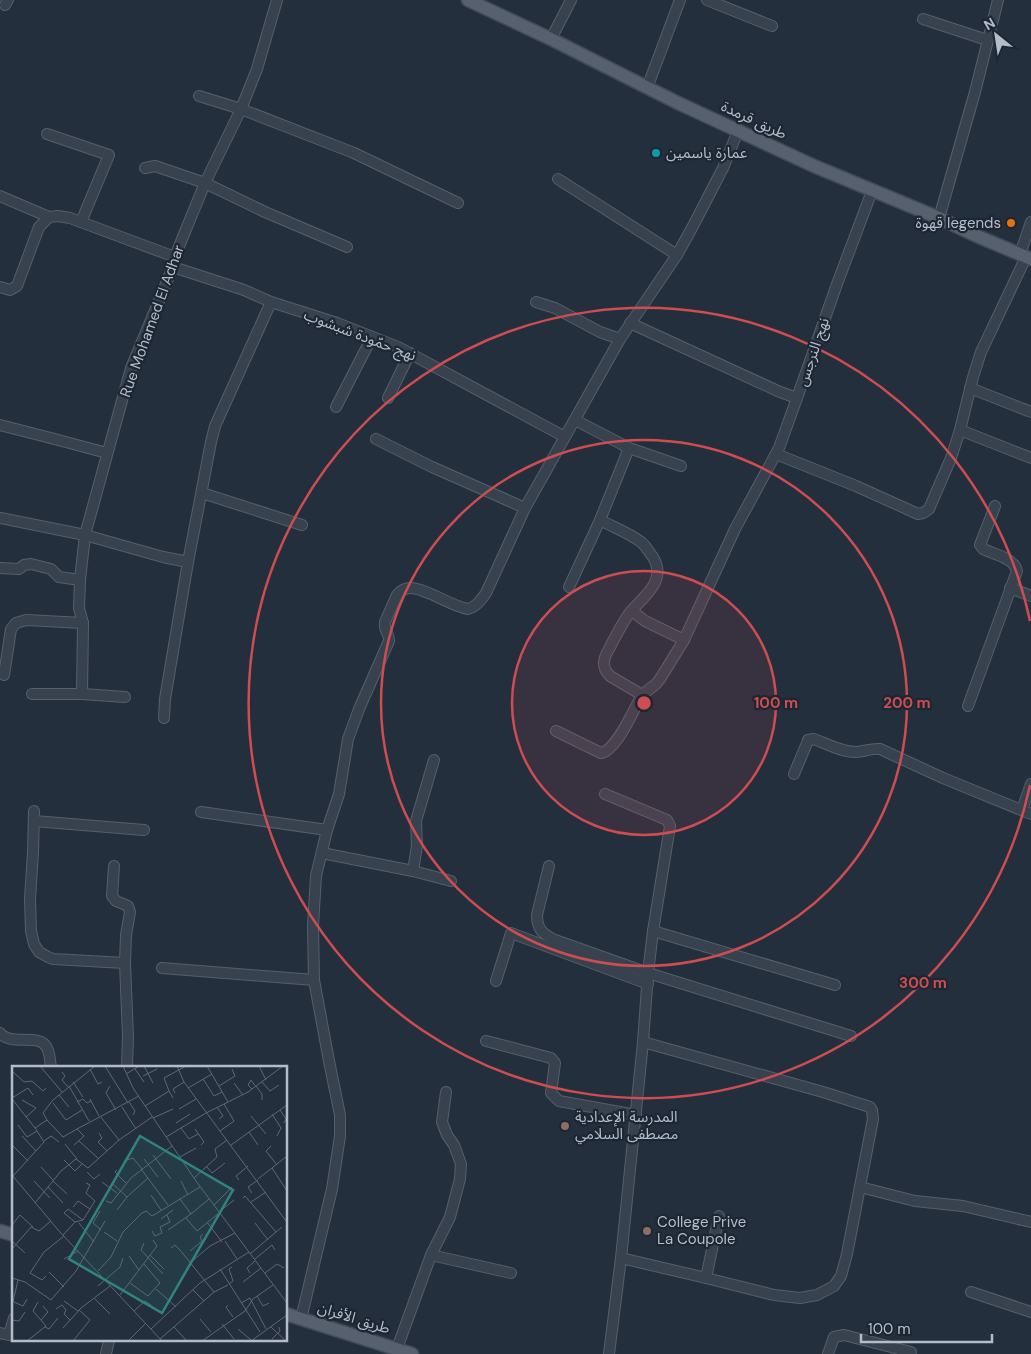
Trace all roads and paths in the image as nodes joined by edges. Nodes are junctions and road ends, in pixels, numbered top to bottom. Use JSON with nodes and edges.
{"nodes":[{"id":1,"x":277,"y":0,"type":"edge"},
{"id":2,"x":468,"y":0,"type":"edge"},
{"id":3,"x":571,"y":0,"type":"edge"},
{"id":4,"x":680,"y":0,"type":"edge"},
{"id":5,"x":707,"y":0,"type":"edge"},
{"id":6,"x":998,"y":0,"type":"edge"},
{"id":7,"x":923,"y":19,"type":"dead end"},
{"id":8,"x":772,"y":26,"type":"dead end"},
{"id":9,"x":551,"y":39,"type":"junction"},
{"id":10,"x":987,"y":40,"type":"junction"},
{"id":11,"x":647,"y":88,"type":"junction"},
{"id":12,"x":199,"y":96,"type":"dead end"},
{"id":13,"x":241,"y":109,"type":"junction"},
{"id":14,"x":738,"y":131,"type":"junction"},
{"id":15,"x":47,"y":134,"type":"dead end"},
{"id":16,"x":144,"y":168,"type":"dead end"},
{"id":17,"x":558,"y":179,"type":"dead end"},
{"id":18,"x":205,"y":183,"type":"junction"},
{"id":19,"x":872,"y":191,"type":"junction"},
{"id":20,"x":0,"y":196,"type":"edge"},
{"id":21,"x":458,"y":203,"type":"dead end"},
{"id":22,"x":49,"y":217,"type":"junction"},
{"id":23,"x":939,"y":218,"type":"junction"},
{"id":24,"x":82,"y":222,"type":"junction"},
{"id":25,"x":1031,"y":222,"type":"edge"},
{"id":26,"x":347,"y":247,"type":"dead end"},
{"id":27,"x":677,"y":256,"type":"junction"},
{"id":28,"x":1026,"y":256,"type":"edge"},
{"id":29,"x":174,"y":262,"type":"junction"},
{"id":30,"x":0,"y":287,"type":"edge"},
{"id":31,"x":271,"y":302,"type":"junction"},
{"id":32,"x":536,"y":302,"type":"dead end"},
{"id":33,"x":630,"y":323,"type":"junction"},
{"id":34,"x":372,"y":337,"type":"junction"},
{"id":35,"x":620,"y":339,"type":"junction"},
{"id":36,"x":410,"y":353,"type":"junction"},
{"id":37,"x":970,"y":388,"type":"junction"},
{"id":38,"x":388,"y":398,"type":"dead end"},
{"id":39,"x":797,"y":398,"type":"junction"},
{"id":40,"x":336,"y":407,"type":"dead end"},
{"id":41,"x":1031,"y":412,"type":"edge"},
{"id":42,"x":574,"y":420,"type":"junction"},
{"id":43,"x":0,"y":425,"type":"edge"},
{"id":44,"x":960,"y":430,"type":"junction"},
{"id":45,"x":565,"y":437,"type":"junction"},
{"id":46,"x":376,"y":439,"type":"dead end"},
{"id":47,"x":630,"y":448,"type":"junction"},
{"id":48,"x":107,"y":453,"type":"junction"},
{"id":49,"x":776,"y":454,"type":"junction"},
{"id":50,"x":1031,"y":458,"type":"edge"},
{"id":51,"x":681,"y":466,"type":"dead end"},
{"id":52,"x":202,"y":493,"type":"junction"},
{"id":53,"x":995,"y":506,"type":"dead end"},
{"id":54,"x":526,"y":508,"type":"junction"},
{"id":55,"x":0,"y":518,"type":"edge"},
{"id":56,"x":600,"y":520,"type":"junction"},
{"id":57,"x":302,"y":526,"type":"dead end"},
{"id":58,"x":85,"y":534,"type":"junction"},
{"id":59,"x":188,"y":562,"type":"junction"},
{"id":60,"x":0,"y":568,"type":"edge"},
{"id":61,"x":80,"y":580,"type":"junction"},
{"id":62,"x":569,"y":587,"type":"dead end"},
{"id":63,"x":1010,"y":588,"type":"junction"},
{"id":64,"x":1031,"y":596,"type":"edge"},
{"id":65,"x":632,"y":611,"type":"junction"},
{"id":66,"x":83,"y":623,"type":"junction"},
{"id":67,"x":684,"y":640,"type":"junction"},
{"id":68,"x":4,"y":676,"type":"dead end"},
{"id":69,"x":32,"y":694,"type":"dead end"},
{"id":70,"x":82,"y":694,"type":"junction"},
{"id":71,"x":642,"y":695,"type":"junction"},
{"id":72,"x":124,"y":697,"type":"dead end"},
{"id":73,"x":968,"y":706,"type":"dead end"},
{"id":74,"x":164,"y":718,"type":"dead end"},
{"id":75,"x":556,"y":731,"type":"dead end"},
{"id":76,"x":434,"y":760,"type":"dead end"},
{"id":77,"x":794,"y":774,"type":"dead end"},
{"id":78,"x":1031,"y":784,"type":"edge"},
{"id":79,"x":605,"y":794,"type":"dead end"},
{"id":80,"x":201,"y":812,"type":"dead end"},
{"id":81,"x":1026,"y":812,"type":"edge"},
{"id":82,"x":144,"y":830,"type":"dead end"},
{"id":83,"x":327,"y":830,"type":"junction"},
{"id":84,"x":322,"y":853,"type":"junction"},
{"id":85,"x":114,"y":866,"type":"dead end"},
{"id":86,"x":549,"y":866,"type":"dead end"},
{"id":87,"x":413,"y":871,"type":"junction"},
{"id":88,"x":451,"y":881,"type":"dead end"},
{"id":89,"x":653,"y":931,"type":"junction"},
{"id":90,"x":125,"y":963,"type":"junction"},
{"id":91,"x":162,"y":968,"type":"dead end"},
{"id":92,"x":648,"y":978,"type":"junction"},
{"id":93,"x":314,"y":980,"type":"junction"},
{"id":94,"x":496,"y":981,"type":"dead end"},
{"id":95,"x":835,"y":985,"type":"dead end"},
{"id":96,"x":0,"y":1033,"type":"edge"},
{"id":97,"x":851,"y":1036,"type":"dead end"},
{"id":98,"x":486,"y":1041,"type":"dead end"},
{"id":99,"x":644,"y":1042,"type":"junction"},
{"id":100,"x":50,"y":1066,"type":"edge"},
{"id":101,"x":127,"y":1066,"type":"edge"},
{"id":102,"x":446,"y":1092,"type":"dead end"},
{"id":103,"x":636,"y":1115,"type":"junction"},
{"id":104,"x":860,"y":1187,"type":"junction"},
{"id":105,"x":719,"y":1216,"type":"dead end"},
{"id":106,"x":1031,"y":1222,"type":"edge"},
{"id":107,"x":431,"y":1255,"type":"junction"},
{"id":108,"x":621,"y":1258,"type":"junction"},
{"id":109,"x":511,"y":1273,"type":"dead end"},
{"id":110,"x":706,"y":1278,"type":"junction"},
{"id":111,"x":971,"y":1292,"type":"dead end"},
{"id":112,"x":1031,"y":1312,"type":"edge"},
{"id":113,"x":288,"y":1315,"type":"edge"},
{"id":114,"x":301,"y":1319,"type":"junction"},
{"id":115,"x":12,"y":1325,"type":"edge"},
{"id":116,"x":0,"y":1333,"type":"edge"},
{"id":117,"x":396,"y":1351,"type":"edge"},
{"id":118,"x":911,"y":1352,"type":"dead end"},
{"id":119,"x":412,"y":1354,"type":"edge"},
{"id":120,"x":609,"y":1354,"type":"edge"},
{"id":121,"x":828,"y":1354,"type":"edge"}],
"edges":[{"from":1,"to":13,"type":"street","name":"Rue Mohamed El Adhar"},
{"from":2,"to":9,"type":"main road","name":"طريق قرمدة"},
{"from":3,"to":9,"type":"street"},
{"from":4,"to":11,"type":"street"},
{"from":5,"to":8,"type":"street"},
{"from":6,"to":10,"type":"street"},
{"from":7,"to":10,"type":"street"},
{"from":9,"to":11,"type":"main road","name":"طريق قرمدة"},
{"from":10,"to":23,"type":"street"},
{"from":11,"to":14,"type":"main road","name":"طريق قرمدة"},
{"from":12,"to":13,"type":"street"},
{"from":13,"to":18,"type":"street","name":"Rue Mohamed El Adhar"},
{"from":13,"to":21,"type":"street"},
{"from":14,"to":19,"type":"main road","name":"طريق قرمدة"},
{"from":14,"to":27,"type":"street"},
{"from":15,"to":24,"type":"street"},
{"from":16,"to":18,"type":"street"},
{"from":17,"to":27,"type":"street"},
{"from":18,"to":26,"type":"street"},
{"from":18,"to":29,"type":"street","name":"Rue Mohamed El Adhar"},
{"from":19,"to":23,"type":"main road","name":"طريق قرمدة"},
{"from":19,"to":39,"type":"street","name":"نهج النرجس"},
{"from":20,"to":22,"type":"street","name":"نهج حمّودة شبشوب"},
{"from":22,"to":24,"type":"street","name":"نهج حمّودة شبشوب"},
{"from":22,"to":30,"type":"street"},
{"from":23,"to":28,"type":"main road","name":"طريق قرمدة"},
{"from":24,"to":29,"type":"street","name":"نهج حمّودة شبشوب"},
{"from":25,"to":28,"type":"street"},
{"from":27,"to":33,"type":"street"},
{"from":28,"to":37,"type":"street"},
{"from":29,"to":31,"type":"street","name":"نهج حمّودة شبشوب"},
{"from":29,"to":48,"type":"street","name":"Rue Mohamed El Adhar"},
{"from":31,"to":34,"type":"street","name":"نهج حمّودة شبشوب"},
{"from":31,"to":52,"type":"street"},
{"from":32,"to":35,"type":"street"},
{"from":33,"to":35,"type":"street"},
{"from":33,"to":39,"type":"street","name":"نهج النرجس"},
{"from":34,"to":36,"type":"street","name":"نهج حمّودة شبشوب"},
{"from":34,"to":40,"type":"street"},
{"from":35,"to":42,"type":"street"},
{"from":36,"to":38,"type":"street"},
{"from":36,"to":45,"type":"street","name":"نهج حمّودة شبشوب"},
{"from":37,"to":41,"type":"street"},
{"from":37,"to":44,"type":"street"},
{"from":39,"to":49,"type":"street"},
{"from":42,"to":45,"type":"street"},
{"from":42,"to":47,"type":"street"},
{"from":43,"to":48,"type":"street"},
{"from":44,"to":49,"type":"street"},
{"from":44,"to":50,"type":"street"},
{"from":45,"to":54,"type":"street"},
{"from":46,"to":54,"type":"street"},
{"from":47,"to":51,"type":"street"},
{"from":47,"to":56,"type":"street"},
{"from":48,"to":58,"type":"street","name":"Rue Mohamed El Adhar"},
{"from":49,"to":67,"type":"street"},
{"from":52,"to":57,"type":"street"},
{"from":52,"to":59,"type":"street"},
{"from":53,"to":63,"type":"street"},
{"from":54,"to":83,"type":"street"},
{"from":55,"to":58,"type":"street"},
{"from":56,"to":62,"type":"street"},
{"from":56,"to":65,"type":"street"},
{"from":58,"to":59,"type":"street"},
{"from":58,"to":61,"type":"street","name":"Rue Mohamed El Adhar"},
{"from":59,"to":74,"type":"street"},
{"from":60,"to":61,"type":"street"},
{"from":61,"to":66,"type":"street","name":"Rue Mohamed El Adhar"},
{"from":63,"to":64,"type":"street"},
{"from":63,"to":73,"type":"street"},
{"from":65,"to":67,"type":"street"},
{"from":65,"to":71,"type":"street"},
{"from":66,"to":68,"type":"street"},
{"from":66,"to":70,"type":"street","name":"Rue Mohamed El Adhar"},
{"from":67,"to":71,"type":"street"},
{"from":69,"to":70,"type":"street"},
{"from":70,"to":72,"type":"street"},
{"from":71,"to":75,"type":"street"},
{"from":76,"to":87,"type":"street"},
{"from":77,"to":81,"type":"street"},
{"from":78,"to":81,"type":"street"},
{"from":79,"to":89,"type":"street"},
{"from":80,"to":83,"type":"street"},
{"from":82,"to":90,"type":"street"},
{"from":83,"to":84,"type":"street"},
{"from":84,"to":87,"type":"street"},
{"from":84,"to":93,"type":"street"},
{"from":85,"to":90,"type":"street"},
{"from":86,"to":92,"type":"street"},
{"from":87,"to":88,"type":"street"},
{"from":89,"to":92,"type":"street"},
{"from":89,"to":95,"type":"street"},
{"from":90,"to":101,"type":"street"},
{"from":91,"to":93,"type":"street"},
{"from":92,"to":94,"type":"street"},
{"from":92,"to":97,"type":"street"},
{"from":92,"to":99,"type":"street"},
{"from":93,"to":114,"type":"street"},
{"from":96,"to":100,"type":"street"},
{"from":98,"to":103,"type":"street"},
{"from":99,"to":103,"type":"street"},
{"from":99,"to":104,"type":"street"},
{"from":102,"to":107,"type":"street"},
{"from":103,"to":108,"type":"street"},
{"from":104,"to":106,"type":"street"},
{"from":104,"to":110,"type":"street"},
{"from":105,"to":110,"type":"street"},
{"from":107,"to":109,"type":"street"},
{"from":107,"to":117,"type":"street"},
{"from":108,"to":110,"type":"street"},
{"from":108,"to":120,"type":"street"},
{"from":111,"to":112,"type":"street"},
{"from":113,"to":114,"type":"main road","name":"طريق الأفران"},
{"from":114,"to":117,"type":"main road","name":"طريق الأفران"},
{"from":115,"to":116,"type":"street"},
{"from":117,"to":119,"type":"main road","name":"طريق الأفران"},
{"from":118,"to":121,"type":"street"}]}
